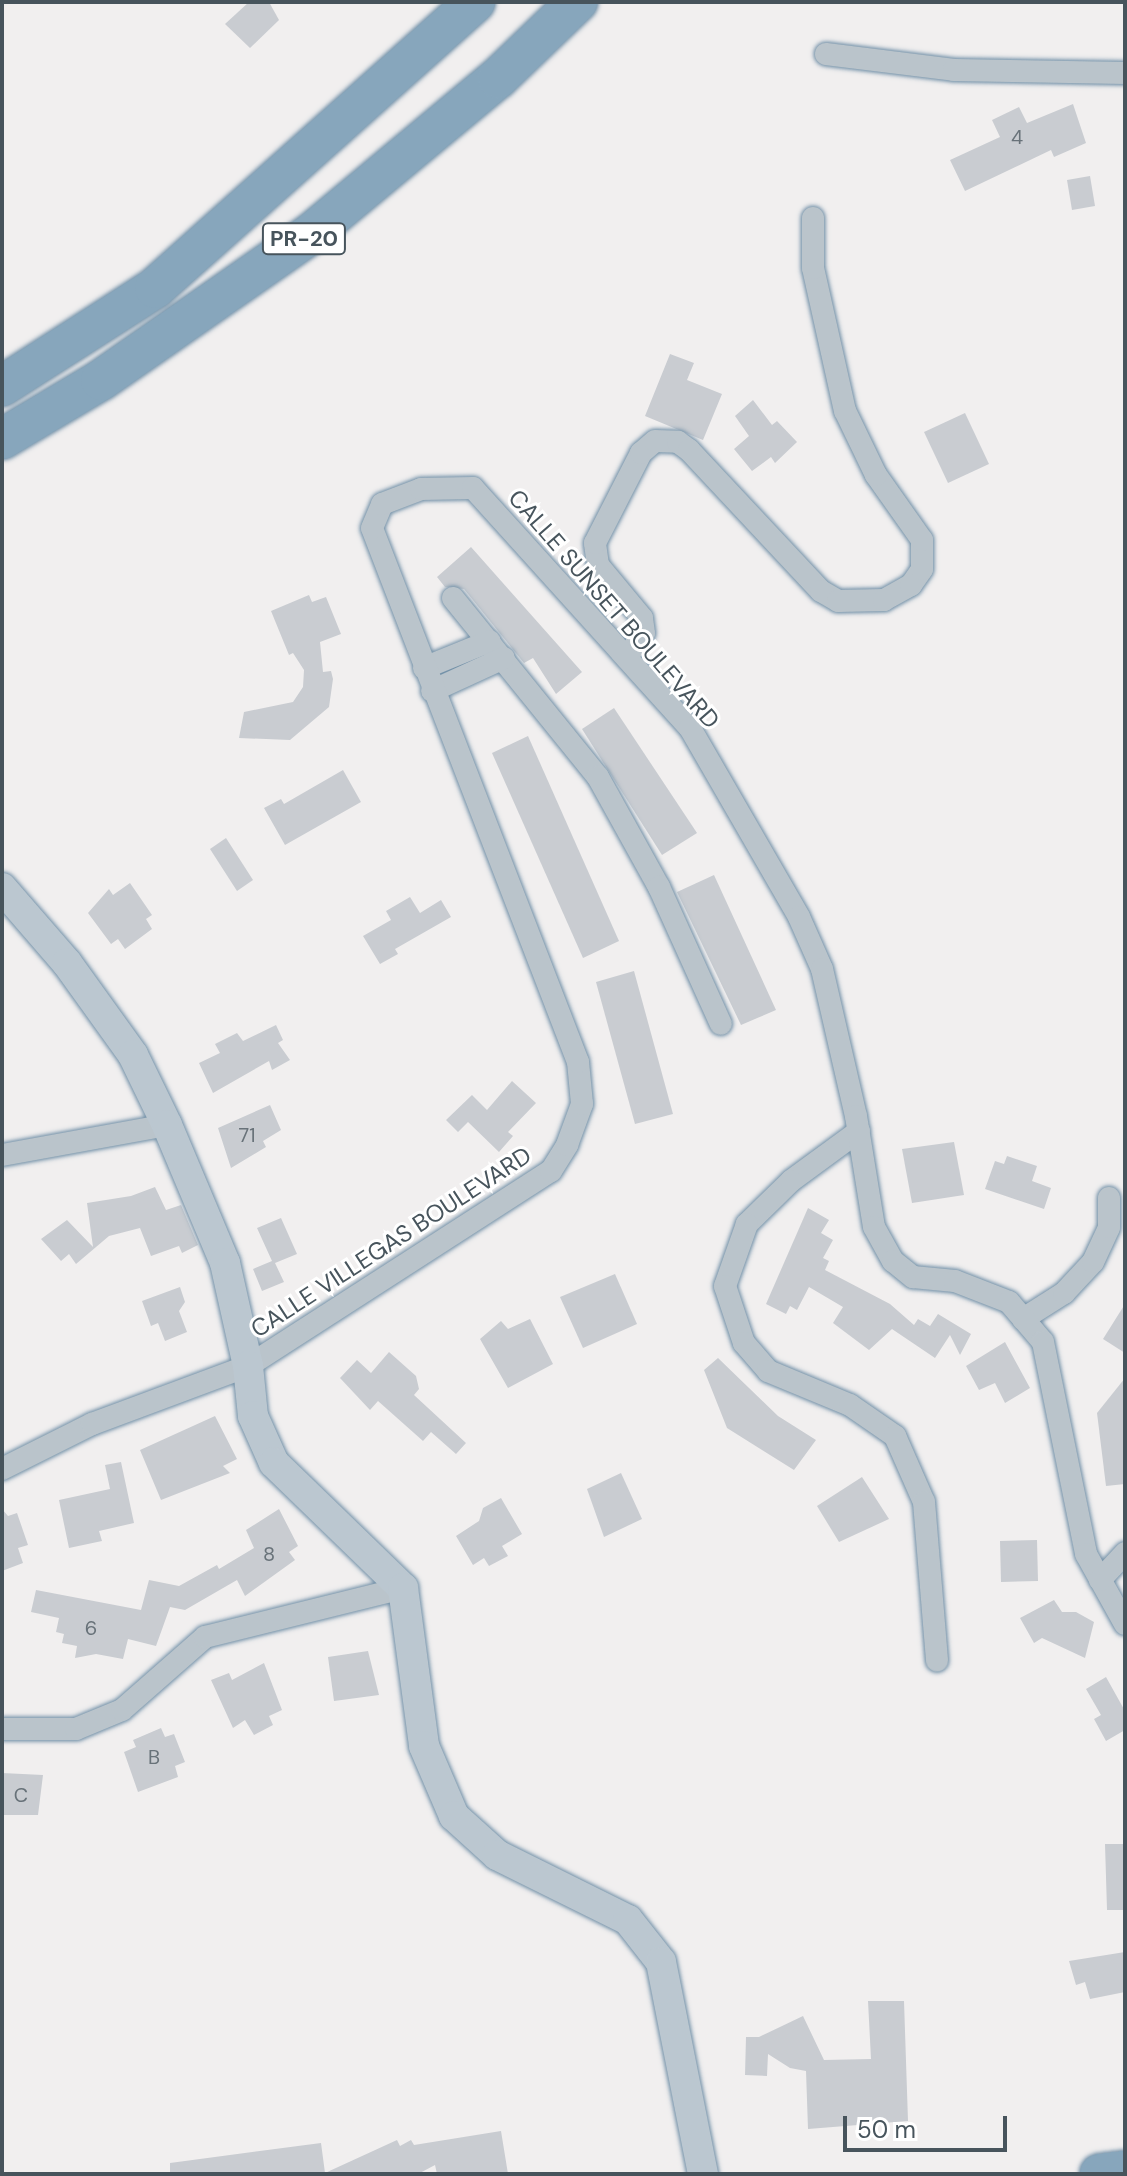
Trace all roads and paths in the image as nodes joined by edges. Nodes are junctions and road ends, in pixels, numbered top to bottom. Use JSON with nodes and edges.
{"nodes":[{"id":1,"x":475,"y":2,"type":"edge"},
{"id":2,"x":577,"y":2,"type":"edge"},
{"id":3,"x":826,"y":54,"type":"dead end"},
{"id":4,"x":1125,"y":73,"type":"edge"},
{"id":5,"x":813,"y":218,"type":"dead end"},
{"id":6,"x":2,"y":386,"type":"edge"},
{"id":7,"x":2,"y":439,"type":"edge"},
{"id":8,"x":382,"y":504,"type":"joint"},
{"id":9,"x":453,"y":598,"type":"dead end"},
{"id":10,"x":497,"y":649,"type":"junction"},
{"id":11,"x":627,"y":657,"type":"junction"},
{"id":12,"x":424,"y":668,"type":"junction"},
{"id":13,"x":432,"y":691,"type":"junction"},
{"id":14,"x":2,"y":888,"type":"edge"},
{"id":15,"x":721,"y":1024,"type":"dead end"},
{"id":16,"x":167,"y":1125,"type":"junction"},
{"id":17,"x":859,"y":1131,"type":"junction"},
{"id":18,"x":2,"y":1155,"type":"edge"},
{"id":19,"x":1109,"y":1198,"type":"dead end"},
{"id":20,"x":1023,"y":1319,"type":"junction"},
{"id":21,"x":248,"y":1366,"type":"junction"},
{"id":22,"x":2,"y":1469,"type":"edge"},
{"id":23,"x":1125,"y":1553,"type":"edge"},
{"id":24,"x":1100,"y":1580,"type":"junction"},
{"id":25,"x":403,"y":1588,"type":"junction"},
{"id":26,"x":1125,"y":1624,"type":"edge"},
{"id":27,"x":937,"y":1660,"type":"dead end"},
{"id":28,"x":2,"y":1729,"type":"edge"},
{"id":29,"x":1125,"y":2171,"type":"edge"},
{"id":30,"x":703,"y":2174,"type":"edge"},
{"id":31,"x":1100,"y":2174,"type":"edge"}],
"edges":[{"from":1,"to":6,"type":"highway","number":"PR-20"},
{"from":2,"to":7,"type":"highway","number":"PR-20"},
{"from":3,"to":4,"type":"street"},
{"from":5,"to":11,"type":"street"},
{"from":8,"to":11,"type":"street","name":"CALLE SUNSET BOULEVARD"},
{"from":8,"to":12,"type":"street","name":"CALLE VILLEGAS BOULEVARD"},
{"from":9,"to":10,"type":"street"},
{"from":10,"to":12,"type":"street"},
{"from":10,"to":13,"type":"street"},
{"from":10,"to":15,"type":"street"},
{"from":11,"to":17,"type":"street","name":"CALLE SUNSET BOULEVARD"},
{"from":12,"to":13,"type":"street","name":"CALLE VILLEGAS BOULEVARD"},
{"from":13,"to":21,"type":"street","name":"CALLE VILLEGAS BOULEVARD"},
{"from":14,"to":16,"type":"street"},
{"from":16,"to":18,"type":"street"},
{"from":16,"to":21,"type":"street"},
{"from":17,"to":20,"type":"street","name":"CALLE SUNSET BOULEVARD"},
{"from":17,"to":27,"type":"street"},
{"from":19,"to":20,"type":"street"},
{"from":20,"to":24,"type":"street","name":"CALLE SUNSET BOULEVARD"},
{"from":21,"to":22,"type":"street","name":"CALLE VILLEGAS BOULEVARD"},
{"from":21,"to":25,"type":"street"},
{"from":23,"to":24,"type":"street"},
{"from":24,"to":26,"type":"street","name":"CALLE SUNSET BOULEVARD"},
{"from":25,"to":28,"type":"street"},
{"from":25,"to":30,"type":"street"},
{"from":29,"to":31,"type":"highway"}]}
